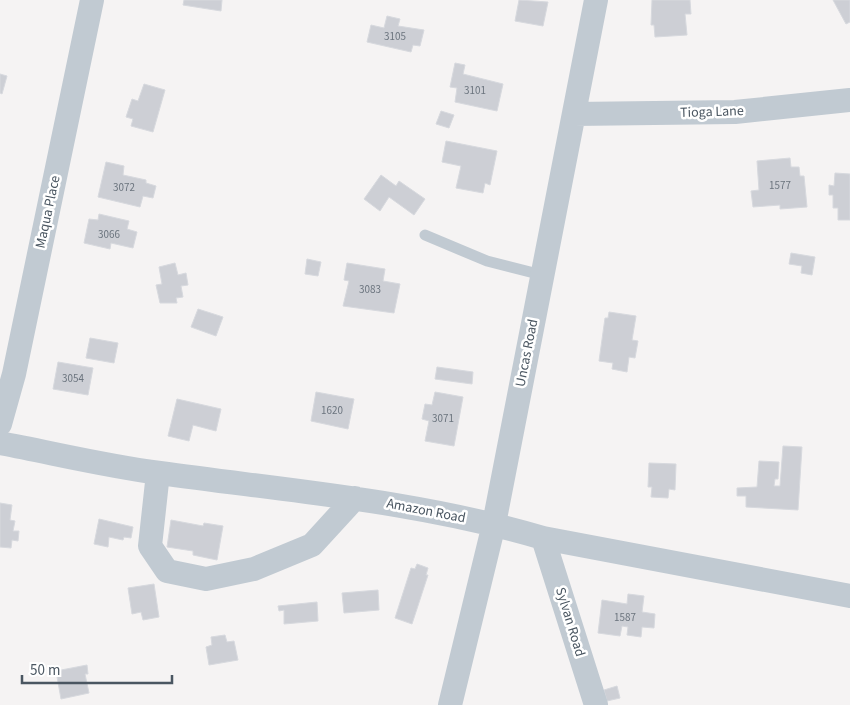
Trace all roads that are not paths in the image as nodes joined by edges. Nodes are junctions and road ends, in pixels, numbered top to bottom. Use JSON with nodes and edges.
{"nodes":[{"id":1,"x":92,"y":0,"type":"edge"},
{"id":2,"x":596,"y":0,"type":"edge"},
{"id":3,"x":850,"y":100,"type":"edge"},
{"id":4,"x":574,"y":114,"type":"junction"},
{"id":5,"x":425,"y":235,"type":"dead end"},
{"id":6,"x":542,"y":275,"type":"junction"},
{"id":7,"x":0,"y":424,"type":"edge"},
{"id":8,"x":0,"y":443,"type":"edge"},
{"id":9,"x":158,"y":473,"type":"junction"},
{"id":10,"x":355,"y":498,"type":"junction"},
{"id":11,"x":494,"y":524,"type":"junction"},
{"id":12,"x":544,"y":538,"type":"junction"},
{"id":13,"x":850,"y":596,"type":"edge"},
{"id":14,"x":450,"y":705,"type":"edge"},
{"id":15,"x":596,"y":705,"type":"edge"}],
"edges":[{"from":1,"to":7,"type":"street","name":"Maqua Place"},
{"from":2,"to":4,"type":"street","name":"Uncas Road"},
{"from":3,"to":4,"type":"street","name":"Tioga Lane"},
{"from":4,"to":6,"type":"street","name":"Uncas Road"},
{"from":5,"to":6,"type":"lane"},
{"from":6,"to":11,"type":"street","name":"Uncas Road"},
{"from":8,"to":9,"type":"street","name":"Amazon Road"},
{"from":9,"to":10,"type":"street","name":"Amazon Road"},
{"from":9,"to":10,"type":"street"},
{"from":10,"to":11,"type":"street","name":"Amazon Road"},
{"from":11,"to":12,"type":"street","name":"Amazon Road"},
{"from":11,"to":14,"type":"street","name":"Uncas Road"},
{"from":12,"to":13,"type":"street","name":"Amazon Road"},
{"from":12,"to":15,"type":"street","name":"Sylvan Road"}]}
